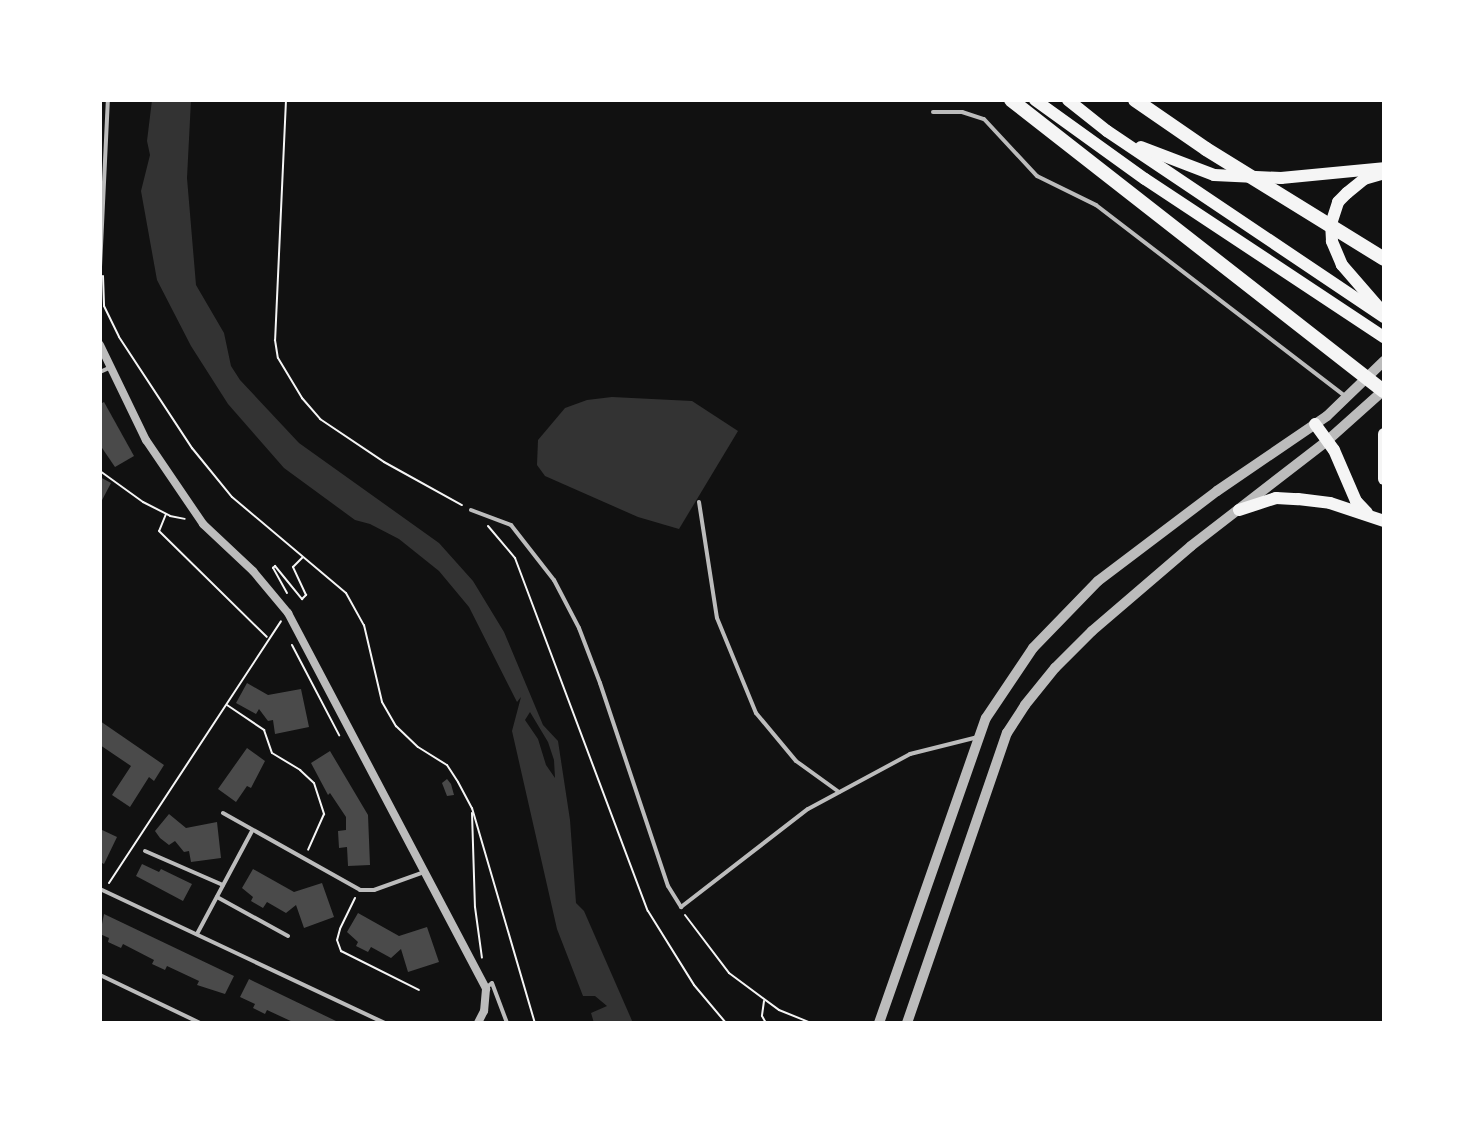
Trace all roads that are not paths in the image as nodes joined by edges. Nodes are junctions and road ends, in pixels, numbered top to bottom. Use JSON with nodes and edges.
{"nodes":[{"id":1,"x":108,"y":100,"type":"edge"},
{"id":2,"x":1011,"y":100,"type":"edge"},
{"id":3,"x":1035,"y":100,"type":"edge"},
{"id":4,"x":1068,"y":100,"type":"edge"},
{"id":5,"x":1135,"y":100,"type":"edge"},
{"id":6,"x":933,"y":112,"type":"dead end"},
{"id":7,"x":1107,"y":131,"type":"junction"},
{"id":8,"x":1384,"y":171,"type":"edge"},
{"id":9,"x":1384,"y":259,"type":"edge"},
{"id":10,"x":101,"y":265,"type":"edge"},
{"id":11,"x":1384,"y":315,"type":"edge"},
{"id":12,"x":1383,"y":337,"type":"edge"},
{"id":13,"x":100,"y":345,"type":"edge"},
{"id":14,"x":1384,"y":361,"type":"edge"},
{"id":15,"x":105,"y":370,"type":"edge"},
{"id":16,"x":1384,"y":390,"type":"edge"},
{"id":17,"x":1347,"y":397,"type":"junction"},
{"id":18,"x":1315,"y":424,"type":"junction"},
{"id":19,"x":1384,"y":434,"type":"edge"},
{"id":20,"x":1328,"y":440,"type":"junction"},
{"id":21,"x":1384,"y":479,"type":"edge"},
{"id":22,"x":699,"y":502,"type":"dead end"},
{"id":23,"x":471,"y":510,"type":"road end"},
{"id":24,"x":1239,"y":510,"type":"junction"},
{"id":25,"x":1367,"y":513,"type":"junction"},
{"id":26,"x":1384,"y":521,"type":"edge"},
{"id":27,"x":980,"y":736,"type":"junction"},
{"id":28,"x":839,"y":792,"type":"junction"},
{"id":29,"x":223,"y":813,"type":"dead end"},
{"id":30,"x":253,"y":830,"type":"junction"},
{"id":31,"x":145,"y":851,"type":"dead end"},
{"id":32,"x":424,"y":872,"type":"junction"},
{"id":33,"x":223,"y":885,"type":"junction"},
{"id":34,"x":102,"y":890,"type":"edge"},
{"id":35,"x":217,"y":897,"type":"junction"},
{"id":36,"x":197,"y":934,"type":"junction"},
{"id":37,"x":288,"y":936,"type":"dead end"},
{"id":38,"x":100,"y":975,"type":"edge"},
{"id":39,"x":487,"y":987,"type":"junction"},
{"id":40,"x":200,"y":1023,"type":"edge"},
{"id":41,"x":385,"y":1023,"type":"edge"},
{"id":42,"x":478,"y":1023,"type":"edge"},
{"id":43,"x":507,"y":1023,"type":"edge"},
{"id":44,"x":879,"y":1023,"type":"edge"},
{"id":45,"x":907,"y":1023,"type":"edge"}],
"edges":[{"from":1,"to":10,"type":"lane"},
{"from":2,"to":16,"type":"highway"},
{"from":3,"to":12,"type":"highway"},
{"from":4,"to":7,"type":"highway"},
{"from":5,"to":9,"type":"highway"},
{"from":6,"to":17,"type":"lane"},
{"from":7,"to":8,"type":"highway"},
{"from":7,"to":11,"type":"highway"},
{"from":8,"to":11,"type":"highway"},
{"from":13,"to":15,"type":"street"},
{"from":14,"to":17,"type":"street"},
{"from":15,"to":32,"type":"street"},
{"from":16,"to":20,"type":"street"},
{"from":17,"to":18,"type":"street"},
{"from":18,"to":20,"type":"highway"},
{"from":18,"to":27,"type":"street"},
{"from":19,"to":21,"type":"highway"},
{"from":20,"to":24,"type":"street"},
{"from":20,"to":25,"type":"highway"},
{"from":22,"to":28,"type":"lane"},
{"from":23,"to":28,"type":"lane"},
{"from":24,"to":25,"type":"highway"},
{"from":24,"to":45,"type":"street"},
{"from":25,"to":26,"type":"highway"},
{"from":27,"to":28,"type":"lane"},
{"from":27,"to":44,"type":"street"},
{"from":29,"to":30,"type":"lane"},
{"from":30,"to":32,"type":"lane"},
{"from":30,"to":33,"type":"lane"},
{"from":31,"to":33,"type":"lane"},
{"from":32,"to":39,"type":"street"},
{"from":33,"to":35,"type":"lane"},
{"from":34,"to":36,"type":"lane"},
{"from":35,"to":36,"type":"lane"},
{"from":35,"to":37,"type":"lane"},
{"from":36,"to":41,"type":"lane"},
{"from":38,"to":40,"type":"lane"},
{"from":39,"to":42,"type":"street"},
{"from":39,"to":43,"type":"lane"}]}
